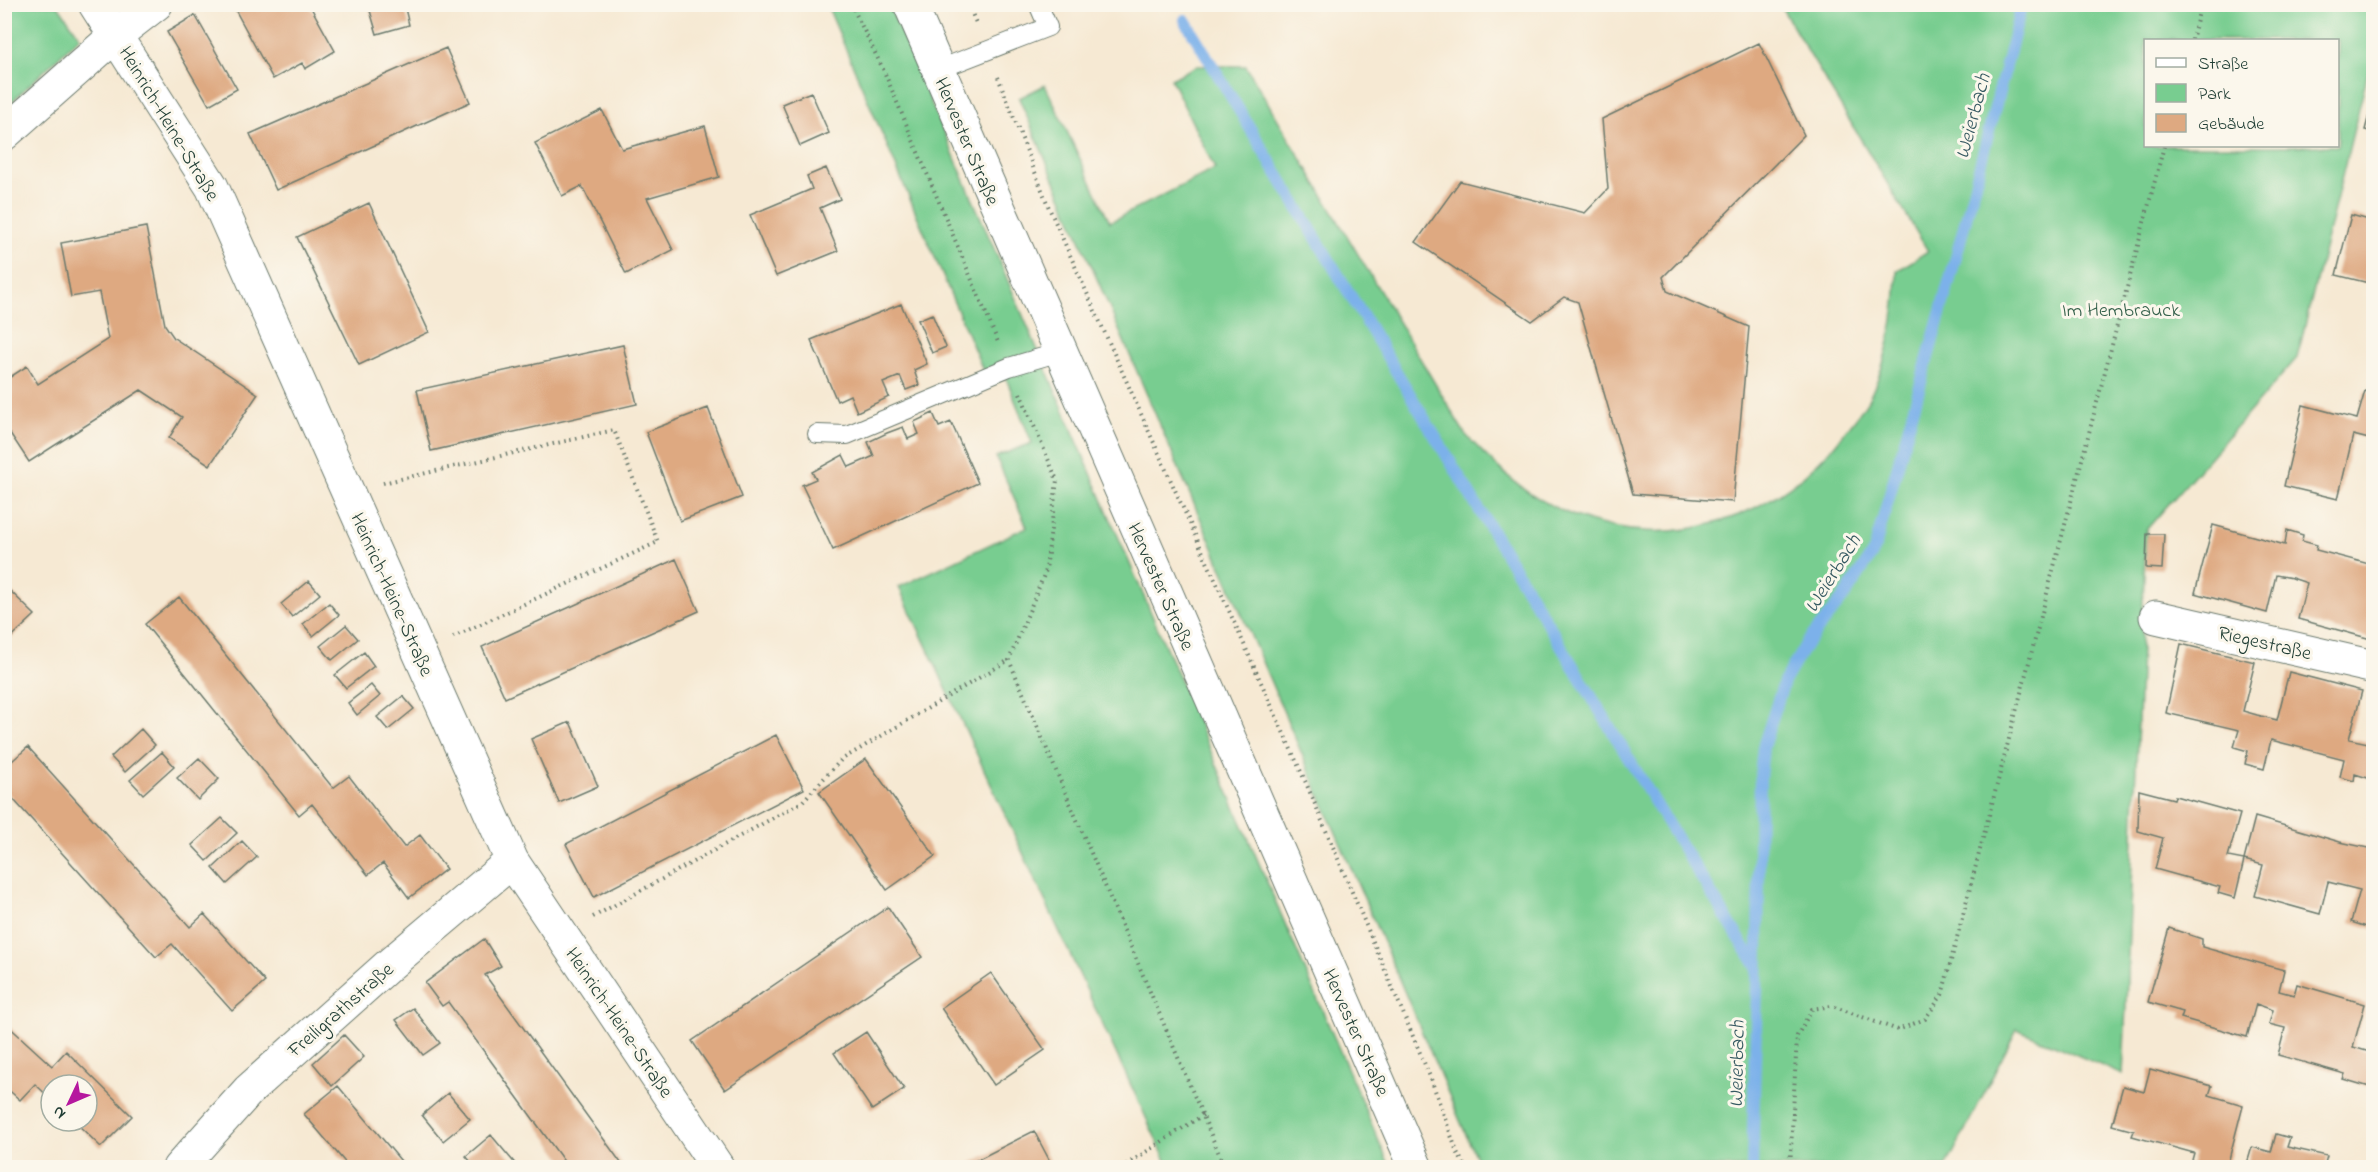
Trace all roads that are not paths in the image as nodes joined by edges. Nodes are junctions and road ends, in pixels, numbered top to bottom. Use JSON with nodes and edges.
{"nodes":[{"id":1,"x":95,"y":4,"type":"edge"},
{"id":2,"x":156,"y":4,"type":"edge"},
{"id":3,"x":910,"y":4,"type":"edge"},
{"id":4,"x":1038,"y":4,"type":"edge"},
{"id":5,"x":116,"y":35,"type":"junction"},
{"id":6,"x":937,"y":70,"type":"junction"},
{"id":7,"x":4,"y":134,"type":"edge"},
{"id":8,"x":1060,"y":352,"type":"junction"},
{"id":9,"x":817,"y":434,"type":"dead end"},
{"id":10,"x":2156,"y":617,"type":"dead end"},
{"id":11,"x":2373,"y":667,"type":"edge"},
{"id":12,"x":512,"y":861,"type":"junction"},
{"id":13,"x":179,"y":1167,"type":"edge"},
{"id":14,"x":718,"y":1167,"type":"edge"},
{"id":15,"x":1416,"y":1167,"type":"edge"}],
"edges":[{"from":1,"to":5,"type":"street","name":"Heinrich-Heine-Straße"},
{"from":2,"to":5,"type":"street"},
{"from":3,"to":6,"type":"street","name":"Hervester Straße"},
{"from":4,"to":6,"type":"lane"},
{"from":5,"to":7,"type":"street"},
{"from":5,"to":12,"type":"street","name":"Heinrich-Heine-Straße"},
{"from":6,"to":8,"type":"street","name":"Hervester Straße"},
{"from":8,"to":9,"type":"lane"},
{"from":8,"to":15,"type":"street","name":"Hervester Straße"},
{"from":10,"to":11,"type":"street","name":"Riegestraße"},
{"from":12,"to":13,"type":"street","name":"Freiligrathstraße"},
{"from":12,"to":14,"type":"street","name":"Heinrich-Heine-Straße"}]}
